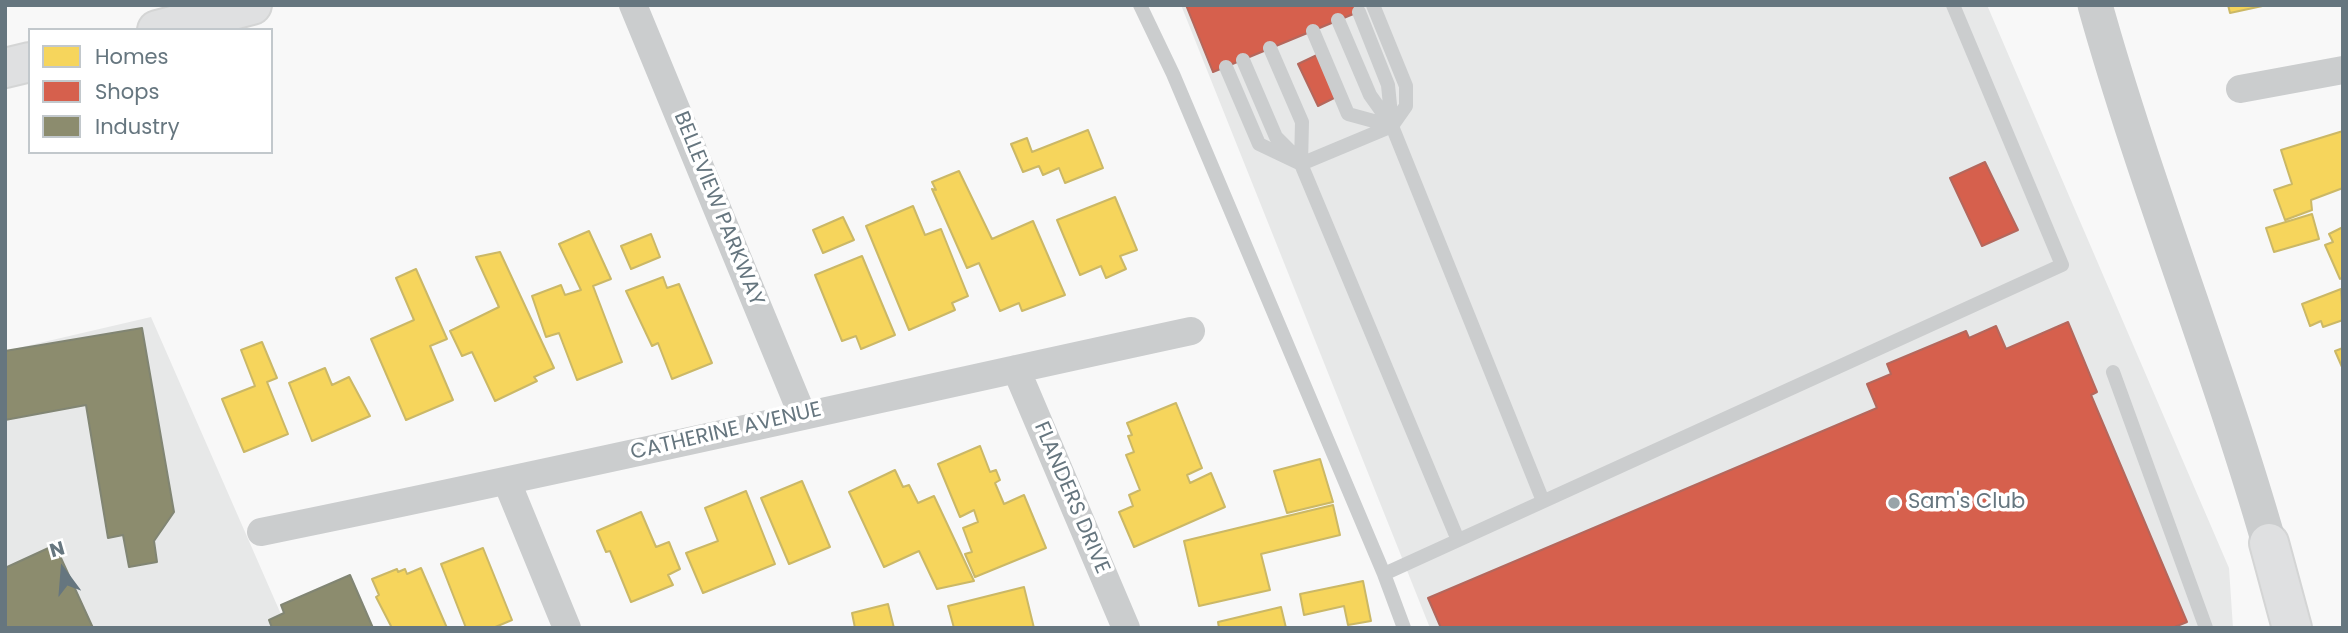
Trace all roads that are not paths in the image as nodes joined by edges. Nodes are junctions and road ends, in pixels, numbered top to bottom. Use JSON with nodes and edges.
{"nodes":[{"id":1,"x":252,"y":5,"type":"edge"},
{"id":2,"x":633,"y":5,"type":"edge"},
{"id":3,"x":1140,"y":5,"type":"edge"},
{"id":4,"x":1373,"y":5,"type":"edge"},
{"id":5,"x":1953,"y":5,"type":"edge"},
{"id":6,"x":2095,"y":5,"type":"edge"},
{"id":7,"x":212,"y":10,"type":"edge"},
{"id":8,"x":1359,"y":12,"type":"dead end"},
{"id":9,"x":1338,"y":20,"type":"dead end"},
{"id":10,"x":162,"y":28,"type":"edge"},
{"id":11,"x":1313,"y":31,"type":"dead end"},
{"id":12,"x":1270,"y":48,"type":"dead end"},
{"id":13,"x":1243,"y":60,"type":"dead end"},
{"id":14,"x":28,"y":62,"type":"edge"},
{"id":15,"x":1226,"y":67,"type":"dead end"},
{"id":16,"x":5,"y":68,"type":"edge"},
{"id":17,"x":2343,"y":70,"type":"edge"},
{"id":18,"x":2240,"y":89,"type":"dead end"},
{"id":19,"x":1392,"y":126,"type":"junction"},
{"id":20,"x":1301,"y":163,"type":"junction"},
{"id":21,"x":1191,"y":331,"type":"dead end"},
{"id":22,"x":1016,"y":369,"type":"junction"},
{"id":23,"x":2113,"y":372,"type":"dead end"},
{"id":24,"x":802,"y":414,"type":"junction"},
{"id":25,"x":507,"y":482,"type":"junction"},
{"id":26,"x":1543,"y":501,"type":"junction"},
{"id":27,"x":261,"y":533,"type":"dead end"},
{"id":28,"x":1458,"y":540,"type":"junction"},
{"id":29,"x":2269,"y":543,"type":"junction"},
{"id":30,"x":1384,"y":574,"type":"junction"},
{"id":31,"x":567,"y":628,"type":"edge"},
{"id":32,"x":1126,"y":628,"type":"edge"},
{"id":33,"x":1404,"y":628,"type":"edge"},
{"id":34,"x":2206,"y":628,"type":"edge"},
{"id":35,"x":2270,"y":628,"type":"edge"},
{"id":36,"x":2292,"y":628,"type":"edge"}],
"edges":[{"from":1,"to":7,"type":"highway"},
{"from":2,"to":24,"type":"street","name":"BELLEVIEW PARKWAY"},
{"from":3,"to":30,"type":"lane"},
{"from":4,"to":19,"type":"lane"},
{"from":5,"to":26,"type":"lane"},
{"from":6,"to":29,"type":"street"},
{"from":7,"to":10,"type":"highway"},
{"from":8,"to":19,"type":"lane"},
{"from":9,"to":19,"type":"lane"},
{"from":11,"to":19,"type":"lane"},
{"from":12,"to":20,"type":"lane"},
{"from":13,"to":20,"type":"lane"},
{"from":14,"to":16,"type":"highway"},
{"from":15,"to":20,"type":"lane"},
{"from":17,"to":18,"type":"street"},
{"from":19,"to":20,"type":"lane"},
{"from":19,"to":26,"type":"lane"},
{"from":20,"to":28,"type":"lane"},
{"from":21,"to":22,"type":"street","name":"CATHERINE AVENUE"},
{"from":22,"to":24,"type":"street","name":"CATHERINE AVENUE"},
{"from":22,"to":32,"type":"street","name":"FLANDERS DRIVE"},
{"from":23,"to":34,"type":"lane"},
{"from":24,"to":25,"type":"street","name":"CATHERINE AVENUE"},
{"from":25,"to":27,"type":"street","name":"CATHERINE AVENUE"},
{"from":25,"to":31,"type":"street"},
{"from":26,"to":28,"type":"lane"},
{"from":28,"to":30,"type":"lane"},
{"from":29,"to":35,"type":"highway"},
{"from":29,"to":36,"type":"highway"},
{"from":30,"to":33,"type":"lane"}]}
